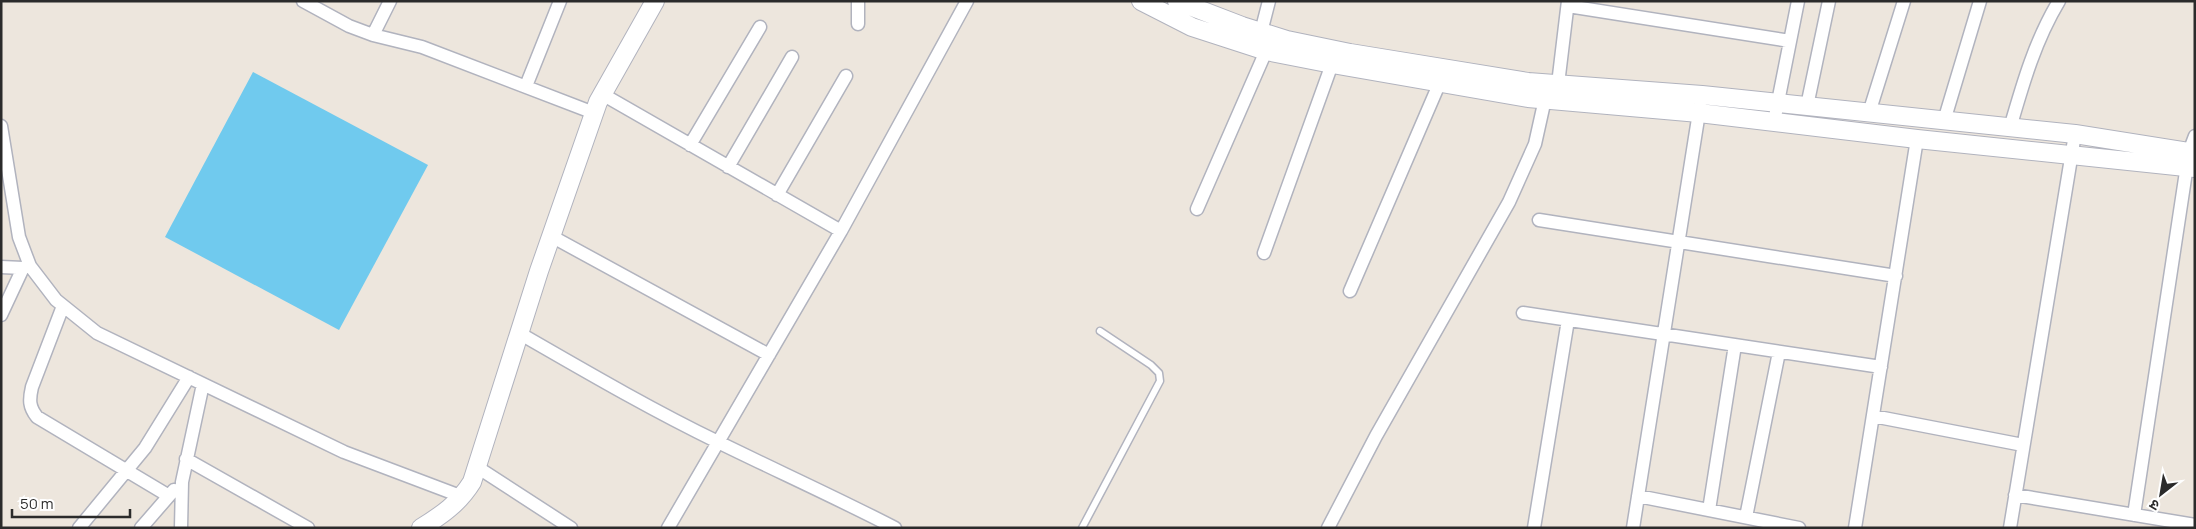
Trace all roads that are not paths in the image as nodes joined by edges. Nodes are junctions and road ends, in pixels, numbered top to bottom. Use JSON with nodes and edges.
{"nodes":[{"id":1,"x":303,"y":1,"type":"edge"},
{"id":2,"x":390,"y":1,"type":"edge"},
{"id":3,"x":560,"y":1,"type":"edge"},
{"id":4,"x":655,"y":1,"type":"edge"},
{"id":5,"x":858,"y":1,"type":"edge"},
{"id":6,"x":967,"y":1,"type":"edge"},
{"id":7,"x":1140,"y":1,"type":"edge"},
{"id":8,"x":1177,"y":1,"type":"edge"},
{"id":9,"x":1269,"y":1,"type":"edge"},
{"id":10,"x":1798,"y":1,"type":"edge"},
{"id":11,"x":1829,"y":1,"type":"edge"},
{"id":12,"x":1904,"y":1,"type":"edge"},
{"id":13,"x":1980,"y":1,"type":"edge"},
{"id":14,"x":2059,"y":1,"type":"edge"},
{"id":15,"x":1568,"y":4,"type":"edge"},
{"id":16,"x":858,"y":24,"type":"dead end"},
{"id":17,"x":760,"y":27,"type":"dead end"},
{"id":18,"x":1261,"y":32,"type":"junction"},
{"id":19,"x":373,"y":35,"type":"junction"},
{"id":20,"x":1790,"y":41,"type":"junction"},
{"id":21,"x":1266,"y":51,"type":"junction"},
{"id":22,"x":792,"y":57,"type":"dead end"},
{"id":23,"x":1332,"y":64,"type":"junction"},
{"id":24,"x":846,"y":76,"type":"dead end"},
{"id":25,"x":1440,"y":82,"type":"junction"},
{"id":26,"x":1558,"y":84,"type":"junction"},
{"id":27,"x":526,"y":86,"type":"junction"},
{"id":28,"x":602,"y":94,"type":"junction"},
{"id":29,"x":1702,"y":95,"type":"junction"},
{"id":30,"x":1545,"y":99,"type":"junction"},
{"id":31,"x":1777,"y":103,"type":"junction"},
{"id":32,"x":1807,"y":106,"type":"junction"},
{"id":33,"x":594,"y":113,"type":"junction"},
{"id":34,"x":1699,"y":113,"type":"junction"},
{"id":35,"x":1869,"y":113,"type":"junction"},
{"id":36,"x":1944,"y":121,"type":"junction"},
{"id":37,"x":1774,"y":122,"type":"junction"},
{"id":38,"x":1,"y":126,"type":"edge"},
{"id":39,"x":2010,"y":128,"type":"junction"},
{"id":40,"x":2075,"y":134,"type":"junction"},
{"id":41,"x":1917,"y":139,"type":"junction"},
{"id":42,"x":690,"y":145,"type":"junction"},
{"id":43,"x":2072,"y":154,"type":"junction"},
{"id":44,"x":2192,"y":155,"type":"edge"},
{"id":45,"x":728,"y":167,"type":"junction"},
{"id":46,"x":5,"y":168,"type":"edge"},
{"id":47,"x":777,"y":195,"type":"junction"},
{"id":48,"x":1197,"y":209,"type":"dead end"},
{"id":49,"x":1538,"y":220,"type":"dead end"},
{"id":50,"x":840,"y":231,"type":"junction"},
{"id":51,"x":551,"y":236,"type":"junction"},
{"id":52,"x":1678,"y":242,"type":"junction"},
{"id":53,"x":1264,"y":253,"type":"dead end"},
{"id":54,"x":1,"y":267,"type":"edge"},
{"id":55,"x":26,"y":267,"type":"junction"},
{"id":56,"x":1896,"y":276,"type":"junction"},
{"id":57,"x":1350,"y":291,"type":"dead end"},
{"id":58,"x":63,"y":306,"type":"junction"},
{"id":59,"x":1523,"y":313,"type":"dead end"},
{"id":60,"x":1,"y":315,"type":"edge"},
{"id":61,"x":1568,"y":320,"type":"junction"},
{"id":62,"x":1100,"y":331,"type":"dead end"},
{"id":63,"x":519,"y":333,"type":"junction"},
{"id":64,"x":1663,"y":334,"type":"junction"},
{"id":65,"x":1735,"y":345,"type":"junction"},
{"id":66,"x":1778,"y":352,"type":"junction"},
{"id":67,"x":769,"y":355,"type":"junction"},
{"id":68,"x":1881,"y":367,"type":"junction"},
{"id":69,"x":189,"y":377,"type":"junction"},
{"id":70,"x":203,"y":384,"type":"junction"},
{"id":71,"x":1873,"y":416,"type":"junction"},
{"id":72,"x":718,"y":442,"type":"junction"},
{"id":73,"x":2023,"y":445,"type":"junction"},
{"id":74,"x":186,"y":459,"type":"junction"},
{"id":75,"x":477,"y":467,"type":"junction"},
{"id":76,"x":127,"y":470,"type":"junction"},
{"id":77,"x":182,"y":482,"type":"junction"},
{"id":78,"x":2015,"y":494,"type":"junction"},
{"id":79,"x":169,"y":496,"type":"junction"},
{"id":80,"x":1638,"y":496,"type":"junction"},
{"id":81,"x":462,"y":497,"type":"junction"},
{"id":82,"x":1709,"y":510,"type":"junction"},
{"id":83,"x":2134,"y":515,"type":"junction"},
{"id":84,"x":1746,"y":518,"type":"junction"},
{"id":85,"x":2195,"y":525,"type":"edge"},
{"id":86,"x":302,"y":526,"type":"edge"},
{"id":87,"x":79,"y":528,"type":"edge"},
{"id":88,"x":141,"y":528,"type":"edge"},
{"id":89,"x":181,"y":528,"type":"edge"},
{"id":90,"x":421,"y":528,"type":"edge"},
{"id":91,"x":571,"y":528,"type":"edge"},
{"id":92,"x":668,"y":528,"type":"edge"},
{"id":93,"x":896,"y":528,"type":"edge"},
{"id":94,"x":1082,"y":528,"type":"edge"},
{"id":95,"x":1328,"y":528,"type":"edge"},
{"id":96,"x":1534,"y":528,"type":"edge"},
{"id":97,"x":1633,"y":528,"type":"edge"},
{"id":98,"x":1800,"y":528,"type":"edge"},
{"id":99,"x":1855,"y":528,"type":"edge"},
{"id":100,"x":2010,"y":528,"type":"edge"}],
"edges":[{"from":1,"to":19,"type":"street"},
{"from":2,"to":19,"type":"street"},
{"from":3,"to":27,"type":"street"},
{"from":4,"to":28,"type":"street"},
{"from":5,"to":16,"type":"street"},
{"from":6,"to":50,"type":"street"},
{"from":7,"to":21,"type":"street"},
{"from":8,"to":18,"type":"street"},
{"from":9,"to":18,"type":"street"},
{"from":10,"to":20,"type":"street"},
{"from":11,"to":32,"type":"street"},
{"from":12,"to":35,"type":"street"},
{"from":13,"to":36,"type":"street"},
{"from":14,"to":39,"type":"street"},
{"from":15,"to":20,"type":"street"},
{"from":15,"to":26,"type":"street"},
{"from":17,"to":42,"type":"street"},
{"from":18,"to":26,"type":"street"},
{"from":19,"to":27,"type":"street"},
{"from":20,"to":31,"type":"street"},
{"from":21,"to":23,"type":"street"},
{"from":21,"to":48,"type":"street"},
{"from":22,"to":45,"type":"street"},
{"from":23,"to":25,"type":"street"},
{"from":23,"to":53,"type":"street"},
{"from":24,"to":47,"type":"street"},
{"from":25,"to":30,"type":"street"},
{"from":25,"to":57,"type":"street"},
{"from":26,"to":29,"type":"street"},
{"from":27,"to":33,"type":"street"},
{"from":28,"to":33,"type":"street"},
{"from":28,"to":42,"type":"street"},
{"from":29,"to":31,"type":"street"},
{"from":29,"to":34,"type":"street"},
{"from":30,"to":34,"type":"street"},
{"from":30,"to":95,"type":"street"},
{"from":31,"to":32,"type":"street"},
{"from":31,"to":37,"type":"street"},
{"from":32,"to":35,"type":"street"},
{"from":33,"to":51,"type":"street"},
{"from":34,"to":37,"type":"street"},
{"from":34,"to":52,"type":"street"},
{"from":35,"to":36,"type":"street"},
{"from":36,"to":39,"type":"street"},
{"from":37,"to":41,"type":"street"},
{"from":38,"to":46,"type":"street"},
{"from":39,"to":40,"type":"street"},
{"from":40,"to":43,"type":"street"},
{"from":40,"to":44,"type":"street"},
{"from":41,"to":43,"type":"street"},
{"from":41,"to":56,"type":"street"},
{"from":42,"to":45,"type":"street"},
{"from":43,"to":44,"type":"street"},
{"from":43,"to":73,"type":"street"},
{"from":44,"to":83,"type":"street"},
{"from":45,"to":47,"type":"street"},
{"from":46,"to":55,"type":"street"},
{"from":47,"to":50,"type":"street"},
{"from":49,"to":52,"type":"street"},
{"from":50,"to":67,"type":"street"},
{"from":51,"to":63,"type":"street"},
{"from":51,"to":67,"type":"street"},
{"from":52,"to":56,"type":"street"},
{"from":52,"to":64,"type":"street"},
{"from":54,"to":55,"type":"street"},
{"from":55,"to":58,"type":"street"},
{"from":55,"to":60,"type":"street"},
{"from":56,"to":68,"type":"street"},
{"from":58,"to":69,"type":"street"},
{"from":58,"to":76,"type":"street"},
{"from":59,"to":61,"type":"street"},
{"from":61,"to":64,"type":"street"},
{"from":61,"to":96,"type":"street"},
{"from":62,"to":94,"type":"lane"},
{"from":63,"to":72,"type":"street"},
{"from":63,"to":75,"type":"street"},
{"from":64,"to":65,"type":"street"},
{"from":64,"to":80,"type":"street"},
{"from":65,"to":66,"type":"street"},
{"from":65,"to":82,"type":"street"},
{"from":66,"to":68,"type":"street"},
{"from":66,"to":84,"type":"street"},
{"from":67,"to":72,"type":"street"},
{"from":68,"to":71,"type":"street"},
{"from":69,"to":70,"type":"street"},
{"from":69,"to":76,"type":"street"},
{"from":70,"to":74,"type":"street"},
{"from":70,"to":81,"type":"street"},
{"from":71,"to":73,"type":"street"},
{"from":71,"to":99,"type":"street"},
{"from":72,"to":92,"type":"street"},
{"from":72,"to":93,"type":"street"},
{"from":73,"to":78,"type":"street"},
{"from":74,"to":77,"type":"street"},
{"from":74,"to":86,"type":"street"},
{"from":75,"to":81,"type":"street"},
{"from":75,"to":91,"type":"street"},
{"from":76,"to":79,"type":"street"},
{"from":76,"to":87,"type":"street"},
{"from":77,"to":79,"type":"street"},
{"from":77,"to":89,"type":"street"},
{"from":78,"to":83,"type":"street"},
{"from":78,"to":100,"type":"street"},
{"from":79,"to":88,"type":"street"},
{"from":80,"to":82,"type":"street"},
{"from":80,"to":97,"type":"street"},
{"from":81,"to":90,"type":"street"},
{"from":82,"to":84,"type":"street"},
{"from":83,"to":85,"type":"street"},
{"from":84,"to":98,"type":"street"}]}
